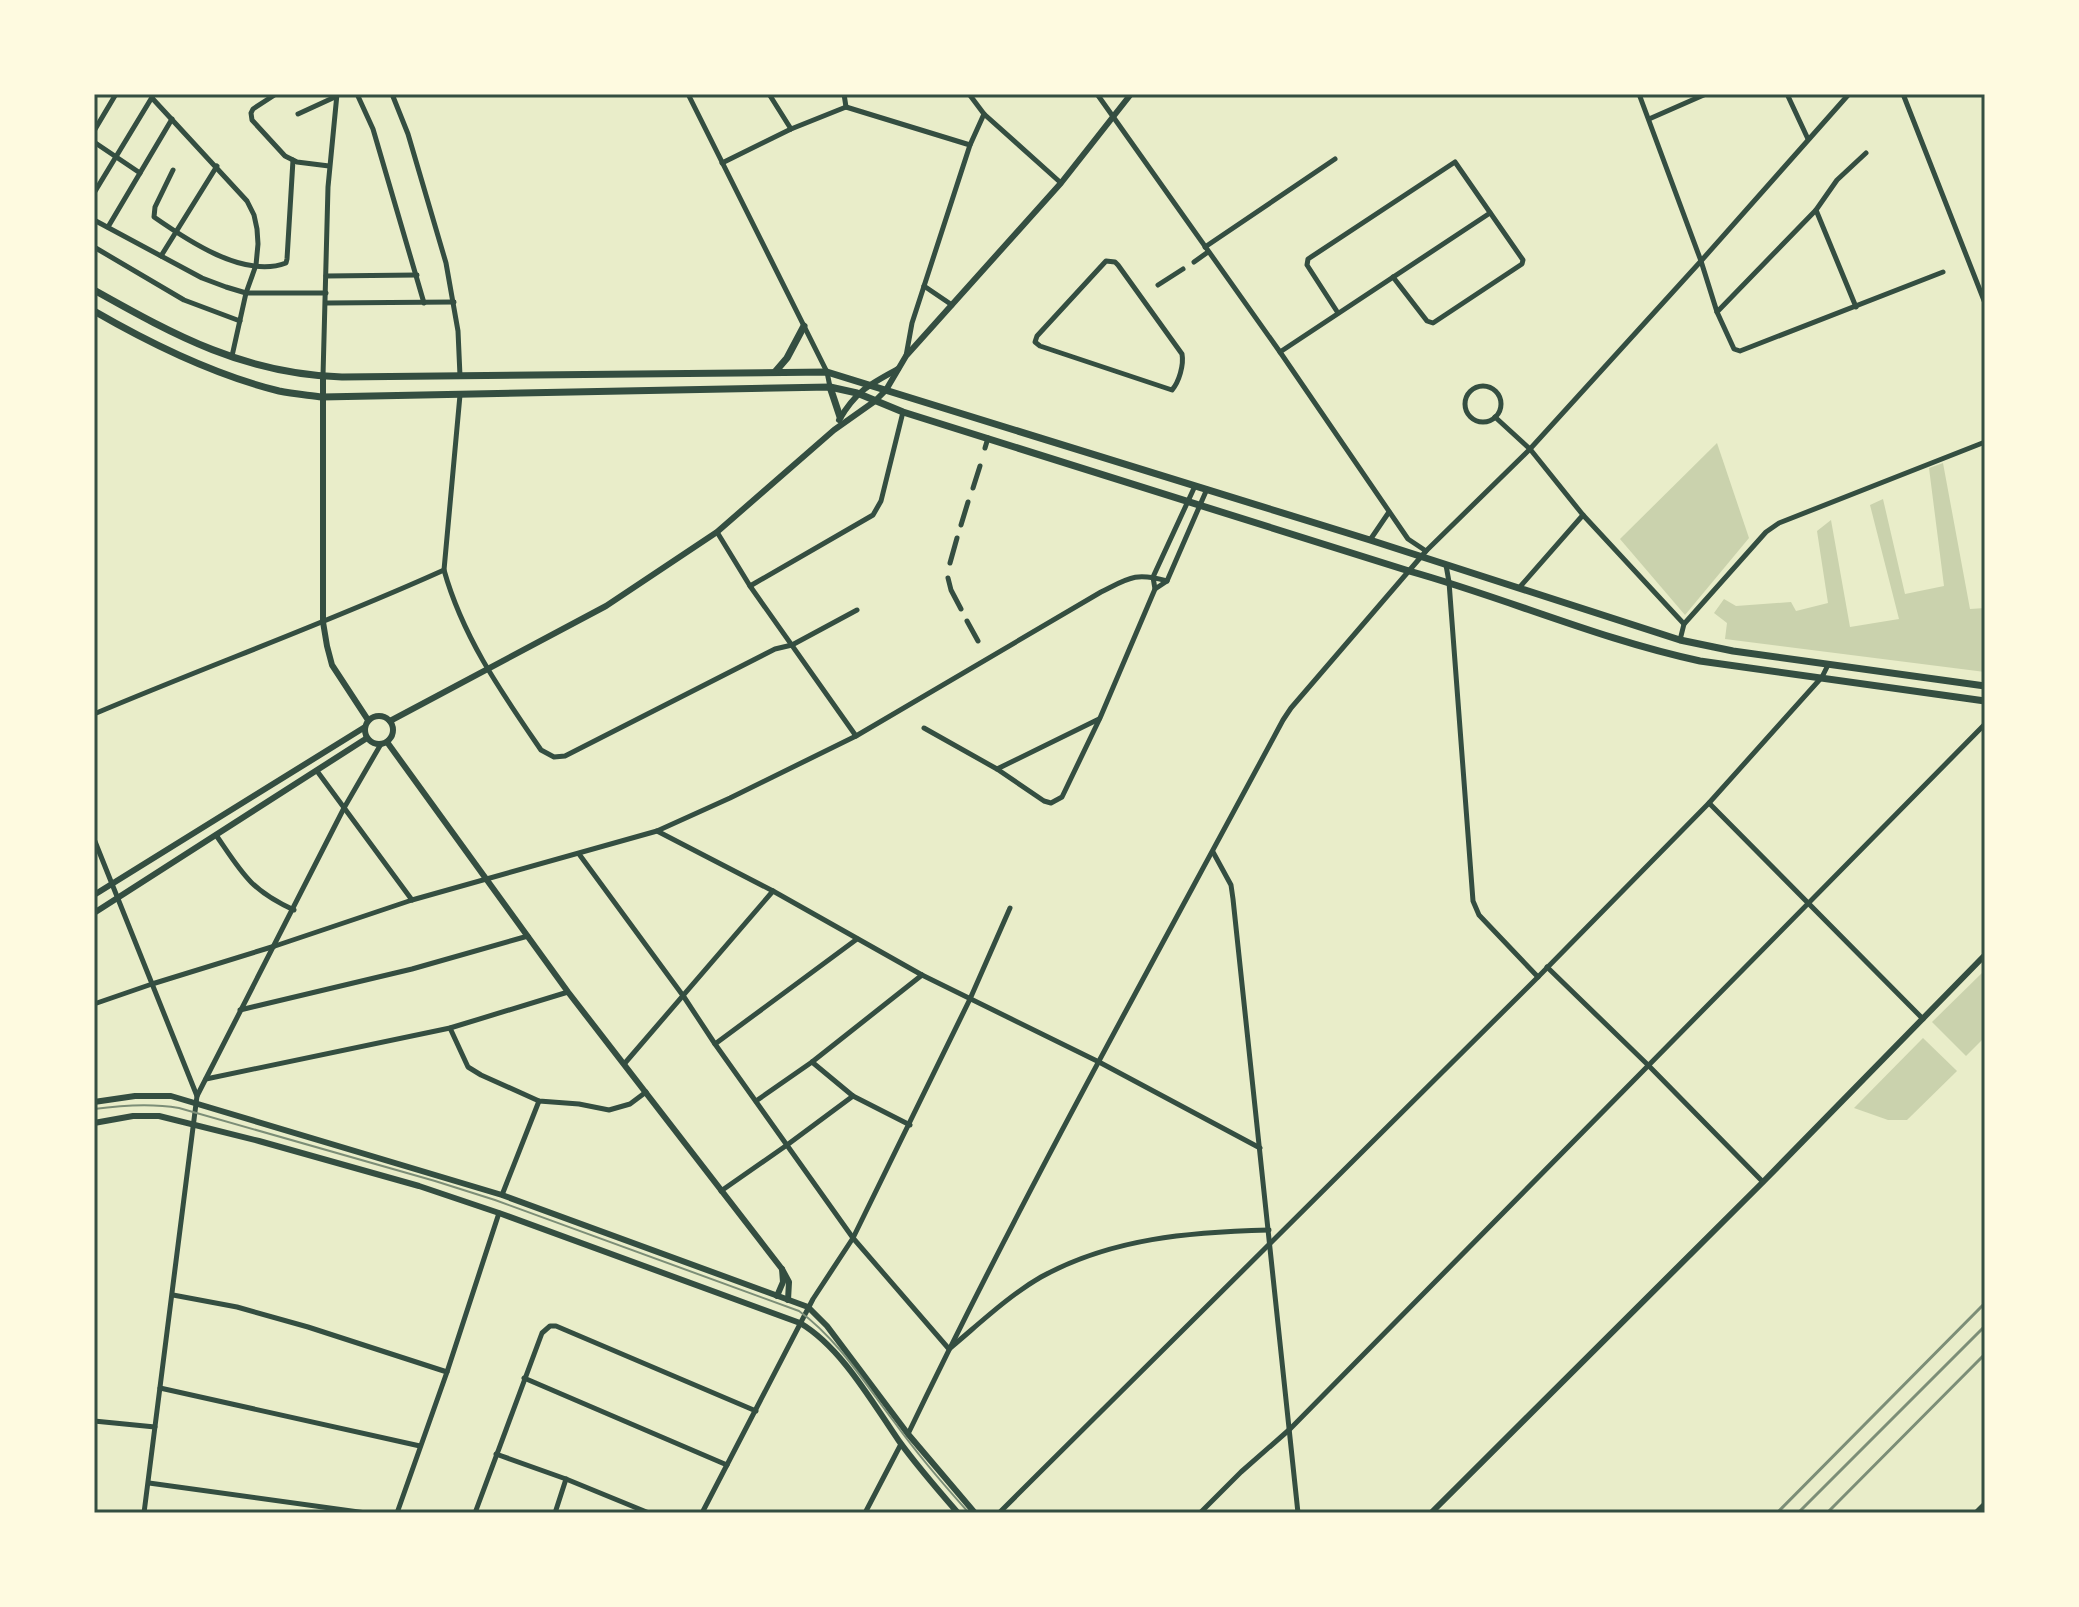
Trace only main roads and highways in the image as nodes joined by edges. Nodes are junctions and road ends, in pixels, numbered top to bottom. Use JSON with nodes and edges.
{"nodes":[{"id":1,"x":94,"y":290,"type":"edge"},
{"id":2,"x":94,"y":311,"type":"edge"},
{"id":3,"x":804,"y":326,"type":"road end"},
{"id":4,"x":775,"y":372,"type":"junction"},
{"id":5,"x":830,"y":387,"type":"junction"},
{"id":6,"x":840,"y":417,"type":"road end"},
{"id":7,"x":1985,"y":686,"type":"edge"},
{"id":8,"x":1985,"y":701,"type":"edge"},
{"id":9,"x":1985,"y":1505,"type":"edge"},
{"id":10,"x":1977,"y":1513,"type":"edge"}],
"edges":[{"from":1,"to":4,"type":"main road"},
{"from":2,"to":5,"type":"main road"},
{"from":3,"to":4,"type":"main road"},
{"from":4,"to":7,"type":"main road"},
{"from":5,"to":6,"type":"main road"},
{"from":5,"to":8,"type":"main road"},
{"from":9,"to":10,"type":"main road"}]}
